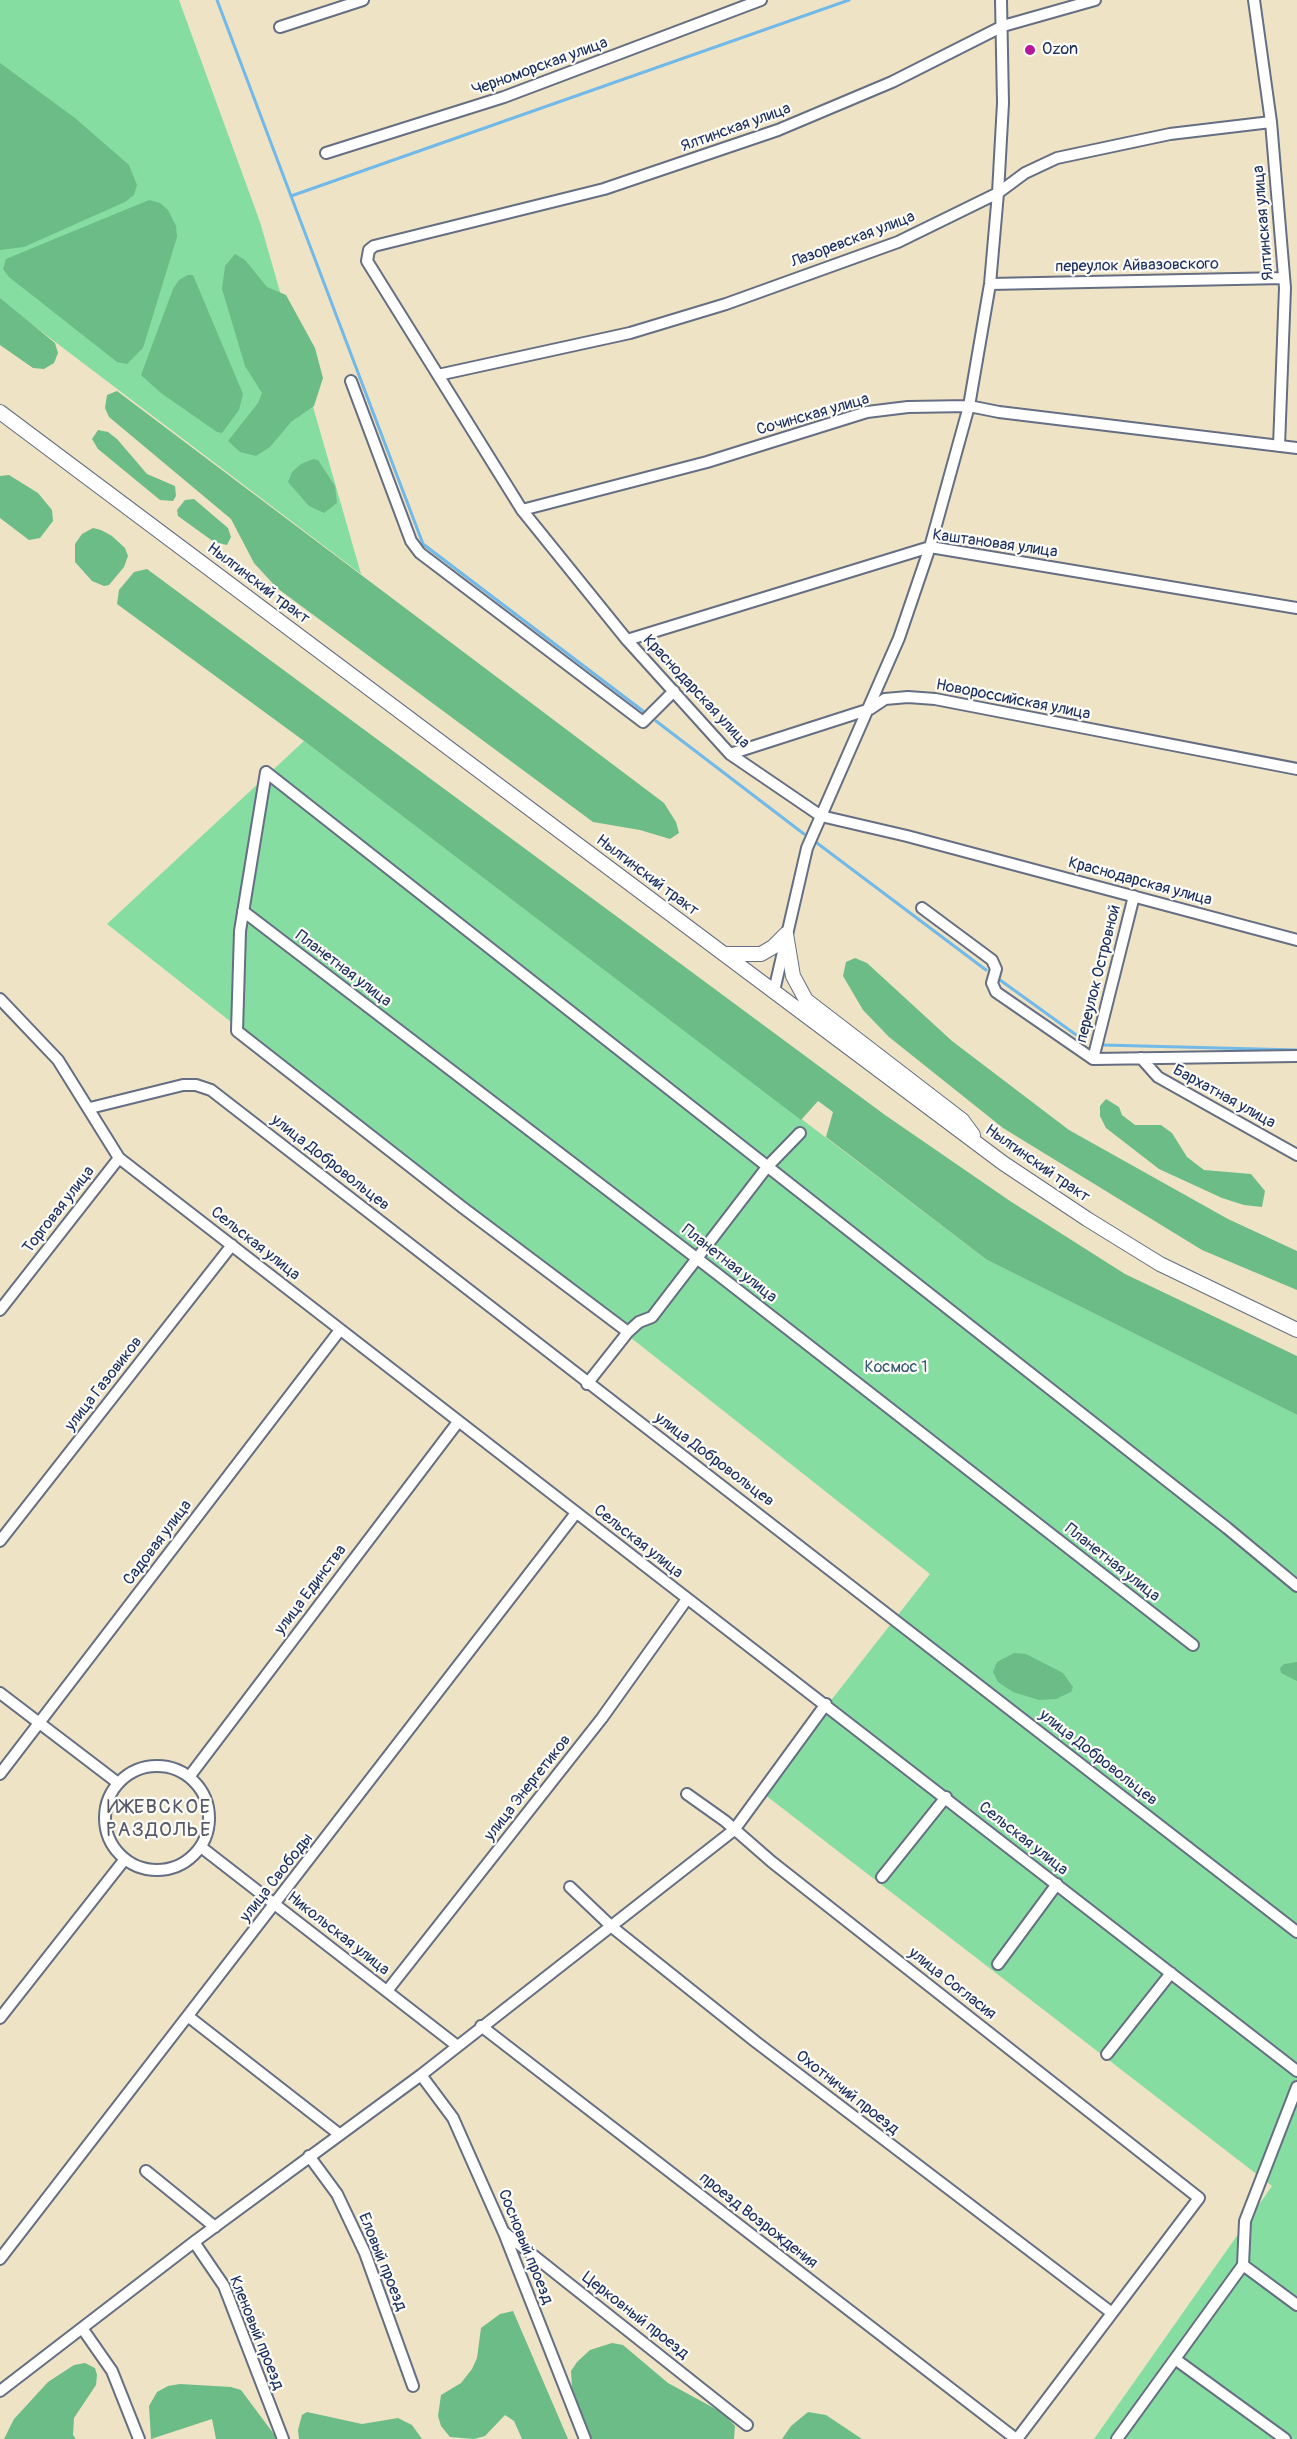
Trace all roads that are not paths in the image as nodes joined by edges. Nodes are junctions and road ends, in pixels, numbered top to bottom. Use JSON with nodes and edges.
{"nodes":[{"id":1,"x":363,"y":0,"type":"edge"},
{"id":2,"x":760,"y":0,"type":"edge"},
{"id":3,"x":1001,"y":0,"type":"edge"},
{"id":4,"x":1095,"y":0,"type":"edge"},
{"id":5,"x":1254,"y":0,"type":"edge"},
{"id":6,"x":1003,"y":26,"type":"junction"},
{"id":7,"x":280,"y":27,"type":"dead end"},
{"id":8,"x":1271,"y":122,"type":"junction"},
{"id":9,"x":326,"y":153,"type":"dead end"},
{"id":10,"x":998,"y":193,"type":"junction"},
{"id":11,"x":374,"y":246,"type":"joint"},
{"id":12,"x":1284,"y":278,"type":"junction"},
{"id":13,"x":990,"y":284,"type":"junction"},
{"id":14,"x":438,"y":375,"type":"junction"},
{"id":15,"x":351,"y":381,"type":"dead end"},
{"id":16,"x":969,"y":406,"type":"junction"},
{"id":17,"x":0,"y":412,"type":"edge"},
{"id":18,"x":1279,"y":446,"type":"junction"},
{"id":19,"x":1297,"y":448,"type":"edge"},
{"id":20,"x":522,"y":510,"type":"junction"},
{"id":21,"x":930,"y":547,"type":"junction"},
{"id":22,"x":1297,"y":608,"type":"edge"},
{"id":23,"x":627,"y":640,"type":"junction"},
{"id":24,"x":674,"y":691,"type":"junction"},
{"id":25,"x":870,"y":709,"type":"junction"},
{"id":26,"x":730,"y":754,"type":"junction"},
{"id":27,"x":1297,"y":769,"type":"edge"},
{"id":28,"x":821,"y":816,"type":"junction"},
{"id":29,"x":1134,"y":896,"type":"junction"},
{"id":30,"x":922,"y":908,"type":"dead end"},
{"id":31,"x":243,"y":911,"type":"junction"},
{"id":32,"x":786,"y":934,"type":"junction"},
{"id":33,"x":1297,"y":940,"type":"edge"},
{"id":34,"x":724,"y":954,"type":"junction"},
{"id":35,"x":774,"y":992,"type":"junction"},
{"id":36,"x":0,"y":999,"type":"edge"},
{"id":37,"x":1297,"y":1056,"type":"edge"},
{"id":38,"x":1141,"y":1058,"type":"junction"},
{"id":39,"x":1092,"y":1059,"type":"junction"},
{"id":40,"x":90,"y":1108,"type":"junction"},
{"id":41,"x":800,"y":1133,"type":"dead end"},
{"id":42,"x":982,"y":1147,"type":"junction"},
{"id":43,"x":1297,"y":1155,"type":"edge"},
{"id":44,"x":119,"y":1158,"type":"junction"},
{"id":45,"x":767,"y":1167,"type":"junction"},
{"id":46,"x":232,"y":1245,"type":"junction"},
{"id":47,"x":699,"y":1259,"type":"junction"},
{"id":48,"x":0,"y":1310,"type":"edge"},
{"id":49,"x":340,"y":1330,"type":"junction"},
{"id":50,"x":1297,"y":1330,"type":"edge"},
{"id":51,"x":628,"y":1332,"type":"junction"},
{"id":52,"x":588,"y":1384,"type":"junction"},
{"id":53,"x":458,"y":1422,"type":"junction"},
{"id":54,"x":576,"y":1513,"type":"junction"},
{"id":55,"x":0,"y":1541,"type":"edge"},
{"id":56,"x":1297,"y":1586,"type":"edge"},
{"id":57,"x":687,"y":1599,"type":"junction"},
{"id":58,"x":1193,"y":1645,"type":"dead end"},
{"id":59,"x":0,"y":1693,"type":"edge"},
{"id":60,"x":826,"y":1704,"type":"junction"},
{"id":61,"x":40,"y":1723,"type":"junction"},
{"id":62,"x":0,"y":1774,"type":"edge"},
{"id":63,"x":189,"y":1777,"type":"junction"},
{"id":64,"x":118,"y":1783,"type":"junction"},
{"id":65,"x":687,"y":1794,"type":"dead end"},
{"id":66,"x":946,"y":1797,"type":"junction"},
{"id":67,"x":734,"y":1830,"type":"junction"},
{"id":68,"x":201,"y":1847,"type":"junction"},
{"id":69,"x":125,"y":1859,"type":"junction"},
{"id":70,"x":882,"y":1877,"type":"dead end"},
{"id":71,"x":1057,"y":1884,"type":"junction"},
{"id":72,"x":570,"y":1887,"type":"dead end"},
{"id":73,"x":275,"y":1905,"type":"junction"},
{"id":74,"x":612,"y":1927,"type":"junction"},
{"id":75,"x":1297,"y":1932,"type":"edge"},
{"id":76,"x":998,"y":1964,"type":"dead end"},
{"id":77,"x":1171,"y":1973,"type":"junction"},
{"id":78,"x":387,"y":1991,"type":"junction"},
{"id":79,"x":189,"y":2017,"type":"junction"},
{"id":80,"x":0,"y":2018,"type":"edge"},
{"id":81,"x":481,"y":2026,"type":"junction"},
{"id":82,"x":456,"y":2045,"type":"junction"},
{"id":83,"x":1107,"y":2054,"type":"dead end"},
{"id":84,"x":1297,"y":2071,"type":"edge"},
{"id":85,"x":421,"y":2074,"type":"junction"},
{"id":86,"x":1297,"y":2087,"type":"edge"},
{"id":87,"x":339,"y":2134,"type":"junction"},
{"id":88,"x":309,"y":2156,"type":"junction"},
{"id":89,"x":146,"y":2171,"type":"dead end"},
{"id":90,"x":215,"y":2227,"type":"junction"},
{"id":91,"x":504,"y":2233,"type":"junction"},
{"id":92,"x":194,"y":2242,"type":"junction"},
{"id":93,"x":0,"y":2259,"type":"edge"},
{"id":94,"x":1244,"y":2265,"type":"junction"},
{"id":95,"x":1297,"y":2305,"type":"edge"},
{"id":96,"x":1112,"y":2313,"type":"junction"},
{"id":97,"x":82,"y":2328,"type":"junction"},
{"id":98,"x":1175,"y":2359,"type":"junction"},
{"id":99,"x":413,"y":2386,"type":"dead end"},
{"id":100,"x":0,"y":2391,"type":"edge"},
{"id":101,"x":747,"y":2425,"type":"dead end"},
{"id":102,"x":139,"y":2439,"type":"edge"},
{"id":103,"x":283,"y":2439,"type":"edge"},
{"id":104,"x":585,"y":2439,"type":"edge"},
{"id":105,"x":1017,"y":2439,"type":"edge"},
{"id":106,"x":1117,"y":2439,"type":"edge"},
{"id":107,"x":1285,"y":2439,"type":"edge"}],
"edges":[{"from":1,"to":7,"type":"street"},
{"from":2,"to":9,"type":"street","name":"Черноморская улица"},
{"from":3,"to":6,"type":"street"},
{"from":4,"to":6,"type":"street","name":"Ялтинская улица"},
{"from":5,"to":8,"type":"street","name":"Ялтинская улица"},
{"from":6,"to":10,"type":"street"},
{"from":6,"to":11,"type":"street","name":"Ялтинская улица"},
{"from":8,"to":10,"type":"street","name":"Лазоревская улица"},
{"from":8,"to":12,"type":"street","name":"Ялтинская улица"},
{"from":10,"to":13,"type":"street"},
{"from":10,"to":14,"type":"street","name":"Лазоревская улица"},
{"from":11,"to":14,"type":"street","name":"Краснодарская улица"},
{"from":12,"to":13,"type":"street","name":"переулок Айвазовского"},
{"from":12,"to":18,"type":"street","name":"Ялтинская улица"},
{"from":13,"to":16,"type":"street"},
{"from":14,"to":20,"type":"street","name":"Краснодарская улица"},
{"from":15,"to":24,"type":"street"},
{"from":16,"to":18,"type":"street","name":"Сочинская улица"},
{"from":16,"to":20,"type":"street","name":"Сочинская улица"},
{"from":16,"to":21,"type":"street"},
{"from":17,"to":34,"type":"main road","name":"Нылгинский тракт"},
{"from":18,"to":19,"type":"street","name":"Сочинская улица"},
{"from":20,"to":23,"type":"street","name":"Краснодарская улица"},
{"from":21,"to":22,"type":"street","name":"Каштановая улица"},
{"from":21,"to":23,"type":"street","name":"Каштановая улица"},
{"from":21,"to":25,"type":"street"},
{"from":23,"to":24,"type":"street","name":"Краснодарская улица"},
{"from":24,"to":26,"type":"street","name":"Краснодарская улица"},
{"from":25,"to":26,"type":"street","name":"Новороссийская улица"},
{"from":25,"to":27,"type":"street","name":"Новороссийская улица"},
{"from":25,"to":28,"type":"street"},
{"from":26,"to":28,"type":"street","name":"Краснодарская улица"},
{"from":28,"to":29,"type":"street","name":"Краснодарская улица"},
{"from":28,"to":32,"type":"street"},
{"from":29,"to":33,"type":"street","name":"Краснодарская улица"},
{"from":29,"to":39,"type":"street","name":"переулок Островной"},
{"from":30,"to":39,"type":"street"},
{"from":31,"to":45,"type":"street"},
{"from":31,"to":47,"type":"street","name":"Планетная улица"},
{"from":31,"to":51,"type":"street"},
{"from":32,"to":34,"type":"main road"},
{"from":32,"to":35,"type":"street"},
{"from":32,"to":42,"type":"main road"},
{"from":34,"to":35,"type":"main road","name":"Нылгинский тракт"},
{"from":35,"to":42,"type":"main road","name":"Нылгинский тракт"},
{"from":36,"to":40,"type":"street","name":"Сельская улица"},
{"from":37,"to":38,"type":"street"},
{"from":38,"to":39,"type":"street"},
{"from":38,"to":43,"type":"street","name":"Бархатная улица"},
{"from":40,"to":44,"type":"street","name":"Сельская улица"},
{"from":40,"to":52,"type":"street","name":"улица Добровольцев"},
{"from":41,"to":45,"type":"street"},
{"from":42,"to":50,"type":"main road","name":"Нылгинский тракт"},
{"from":44,"to":46,"type":"street","name":"Сельская улица"},
{"from":44,"to":48,"type":"street","name":"Торговая улица"},
{"from":45,"to":47,"type":"street"},
{"from":45,"to":56,"type":"street"},
{"from":46,"to":49,"type":"street","name":"Сельская улица"},
{"from":46,"to":55,"type":"street","name":"улица Газовиков"},
{"from":47,"to":51,"type":"street"},
{"from":47,"to":58,"type":"street","name":"Планетная улица"},
{"from":49,"to":53,"type":"street","name":"Сельская улица"},
{"from":49,"to":61,"type":"street","name":"Садовая улица"},
{"from":51,"to":52,"type":"street"},
{"from":52,"to":75,"type":"street","name":"улица Добровольцев"},
{"from":53,"to":54,"type":"street","name":"Сельская улица"},
{"from":53,"to":63,"type":"street","name":"улица Единства"},
{"from":54,"to":57,"type":"street","name":"Сельская улица"},
{"from":54,"to":73,"type":"street","name":"улица Свободы"},
{"from":57,"to":60,"type":"street","name":"Сельская улица"},
{"from":57,"to":78,"type":"street","name":"улица Энергетиков"},
{"from":59,"to":61,"type":"street"},
{"from":60,"to":66,"type":"street","name":"Сельская улица"},
{"from":60,"to":67,"type":"street"},
{"from":61,"to":62,"type":"street","name":"Садовая улица"},
{"from":61,"to":64,"type":"street"},
{"from":63,"to":64,"type":"street"},
{"from":63,"to":68,"type":"street"},
{"from":64,"to":69,"type":"street"},
{"from":65,"to":67,"type":"street","name":"улица Согласия"},
{"from":66,"to":70,"type":"street"},
{"from":66,"to":71,"type":"street","name":"Сельская улица"},
{"from":67,"to":74,"type":"street"},
{"from":67,"to":96,"type":"street","name":"улица Согласия"},
{"from":68,"to":69,"type":"street"},
{"from":68,"to":73,"type":"street","name":"Никольская улица"},
{"from":69,"to":80,"type":"street"},
{"from":71,"to":76,"type":"street"},
{"from":71,"to":77,"type":"street","name":"Сельская улица"},
{"from":72,"to":74,"type":"street","name":"Охотничий проезд"},
{"from":73,"to":78,"type":"street","name":"Никольская улица"},
{"from":73,"to":79,"type":"street","name":"улица Свободы"},
{"from":74,"to":81,"type":"street"},
{"from":74,"to":96,"type":"street","name":"Охотничий проезд"},
{"from":77,"to":83,"type":"street"},
{"from":77,"to":84,"type":"street","name":"Сельская улица"},
{"from":78,"to":82,"type":"street","name":"Никольская улица"},
{"from":79,"to":87,"type":"street"},
{"from":79,"to":93,"type":"street","name":"улица Свободы"},
{"from":81,"to":82,"type":"street"},
{"from":81,"to":105,"type":"street","name":"проезд Возрождения"},
{"from":82,"to":85,"type":"street"},
{"from":85,"to":87,"type":"street"},
{"from":85,"to":91,"type":"street","name":"Сосновый проезд"},
{"from":86,"to":94,"type":"street"},
{"from":87,"to":88,"type":"street"},
{"from":88,"to":90,"type":"street"},
{"from":88,"to":99,"type":"street","name":"Еловый проезд"},
{"from":89,"to":90,"type":"street"},
{"from":90,"to":92,"type":"street"},
{"from":91,"to":101,"type":"street","name":"Церковный проезд"},
{"from":91,"to":104,"type":"street","name":"Сосновый проезд"},
{"from":92,"to":97,"type":"street"},
{"from":92,"to":103,"type":"street","name":"Кленовый проезд"},
{"from":94,"to":95,"type":"street"},
{"from":94,"to":98,"type":"street"},
{"from":96,"to":105,"type":"street"},
{"from":97,"to":100,"type":"street"},
{"from":97,"to":102,"type":"street"},
{"from":98,"to":106,"type":"street"},
{"from":98,"to":107,"type":"street"}]}
